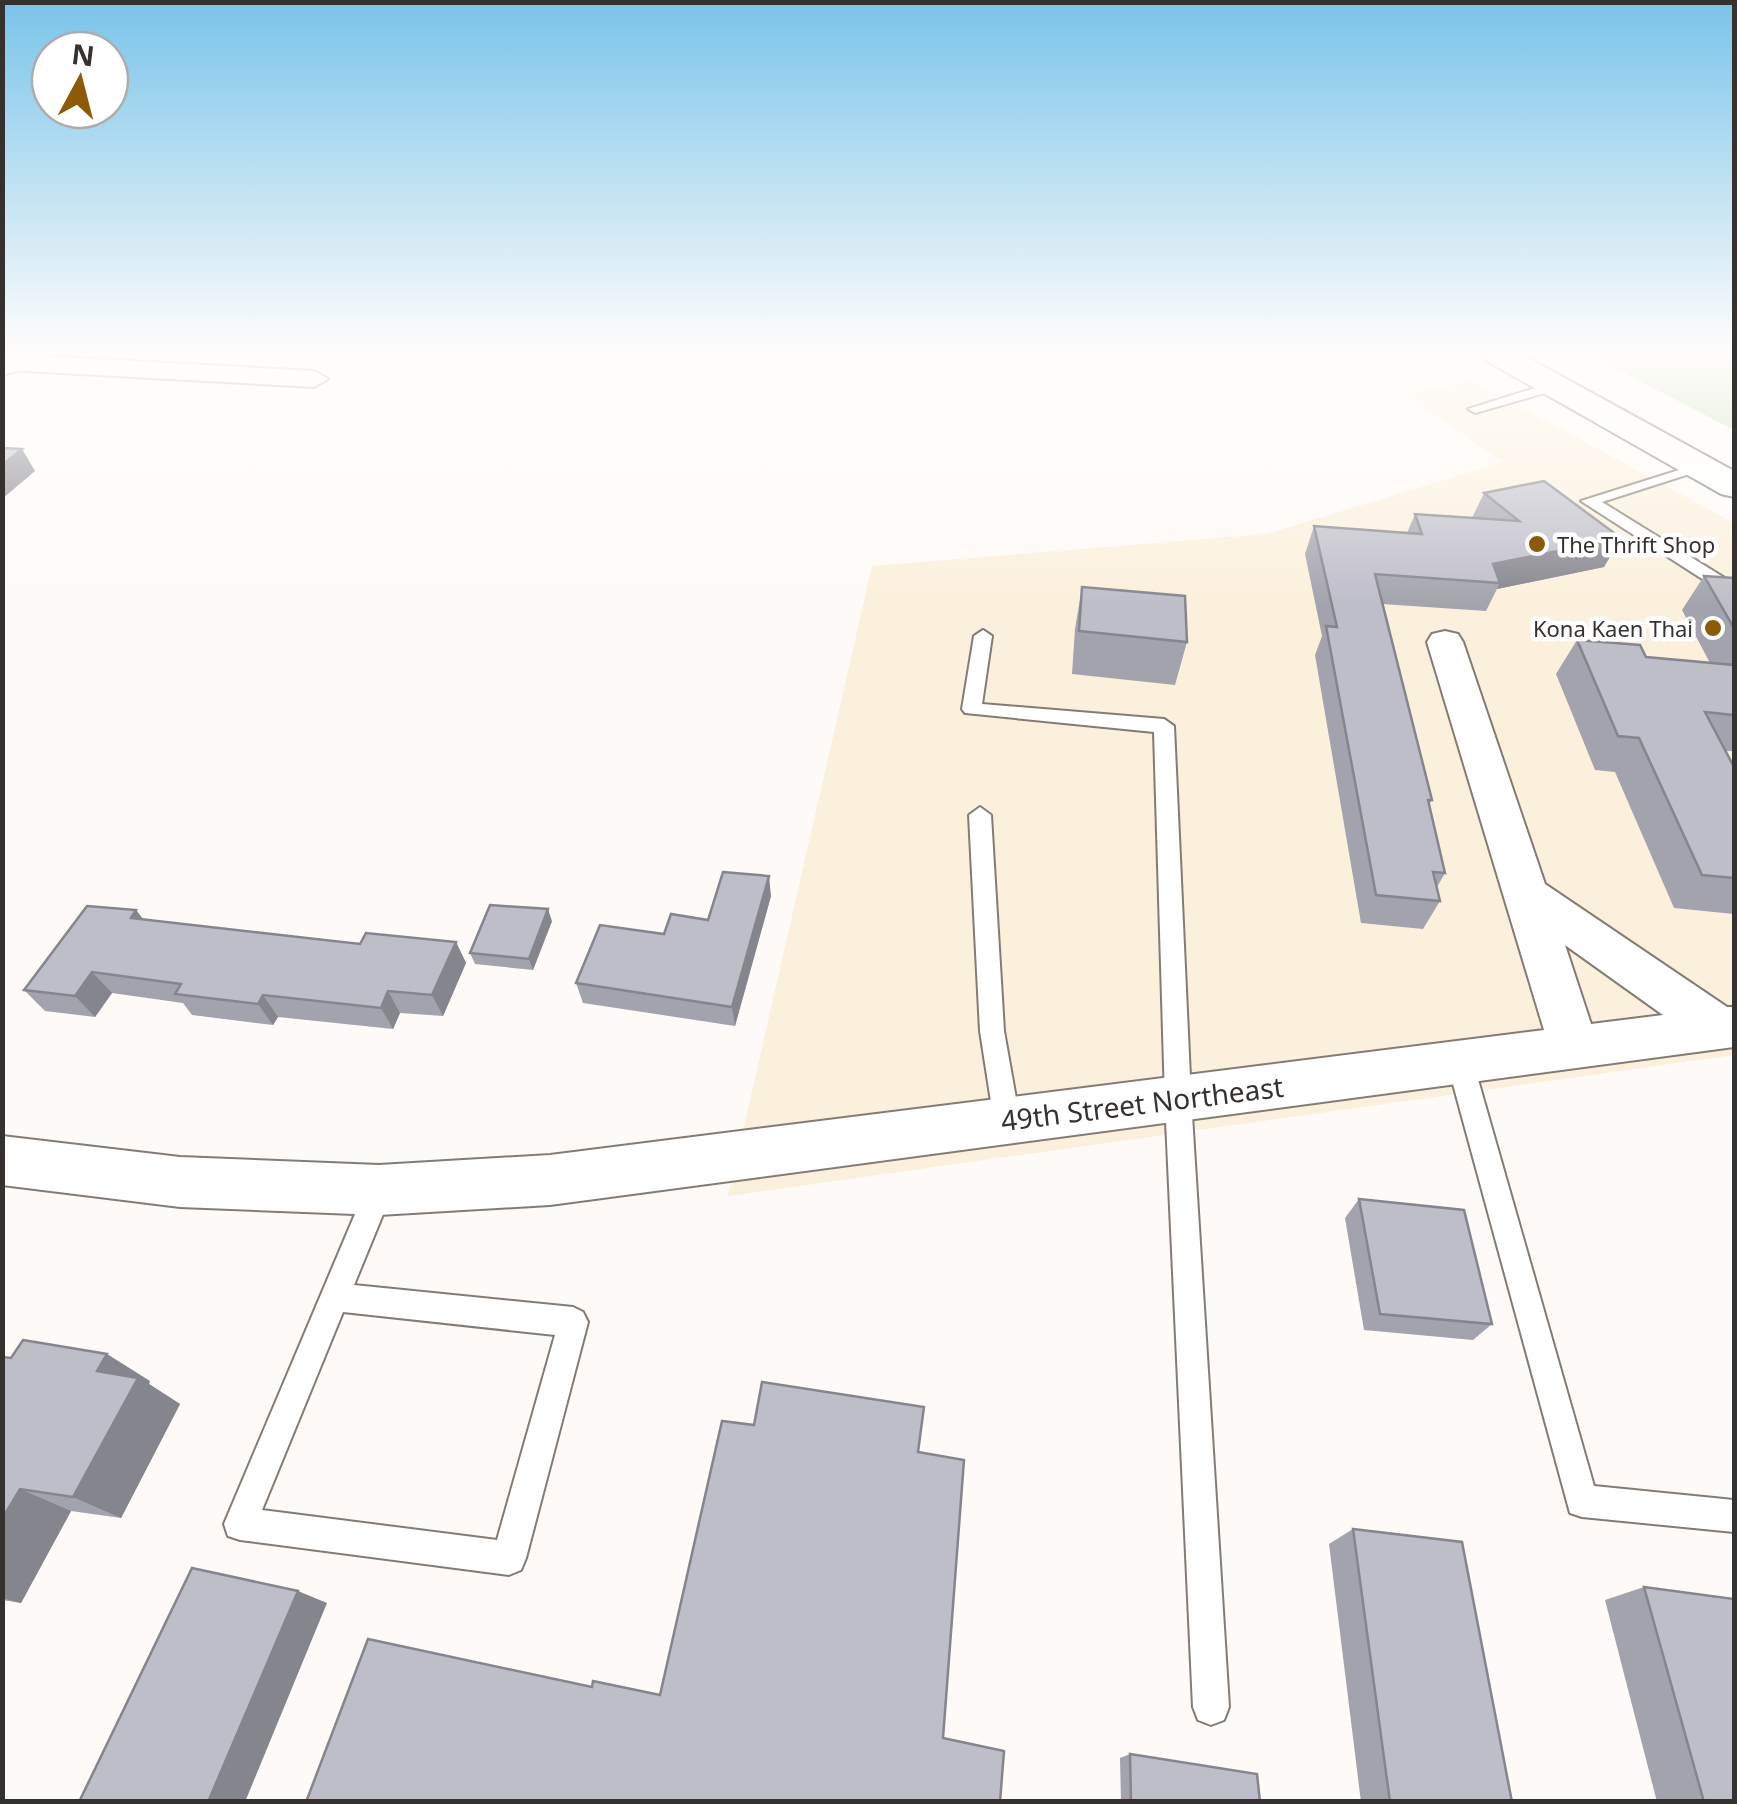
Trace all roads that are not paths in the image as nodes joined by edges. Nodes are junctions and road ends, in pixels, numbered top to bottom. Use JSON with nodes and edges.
{"nodes":[{"id":1,"x":1647,"y":438,"type":"edge"},
{"id":2,"x":1700,"y":468,"type":"junction"},
{"id":3,"x":1734,"y":486,"type":"edge"},
{"id":4,"x":1734,"y":584,"type":"edge"},
{"id":5,"x":983,"y":636,"type":"dead end"},
{"id":6,"x":1446,"y":642,"type":"dead end"},
{"id":7,"x":980,"y":816,"type":"dead end"},
{"id":8,"x":1526,"y":894,"type":"junction"},
{"id":9,"x":1727,"y":1028,"type":"edge"},
{"id":10,"x":1574,"y":1048,"type":"junction"},
{"id":11,"x":1460,"y":1062,"type":"junction"},
{"id":12,"x":1178,"y":1099,"type":"junction"},
{"id":13,"x":1007,"y":1121,"type":"junction"},
{"id":14,"x":2,"y":1160,"type":"edge"},
{"id":15,"x":379,"y":1190,"type":"junction"},
{"id":16,"x":335,"y":1297,"type":"junction"},
{"id":17,"x":1734,"y":1516,"type":"edge"},
{"id":18,"x":1211,"y":1707,"type":"dead end"}],
"edges":[{"from":1,"to":2,"type":"main road"},
{"from":2,"to":3,"type":"main road"},
{"from":2,"to":4,"type":"lane"},
{"from":5,"to":12,"type":"lane"},
{"from":6,"to":8,"type":"street"},
{"from":7,"to":13,"type":"lane"},
{"from":8,"to":9,"type":"street"},
{"from":8,"to":10,"type":"street"},
{"from":9,"to":10,"type":"street","name":"49th Street Northeast"},
{"from":10,"to":11,"type":"street","name":"49th Street Northeast"},
{"from":11,"to":12,"type":"street","name":"49th Street Northeast"},
{"from":11,"to":17,"type":"lane"},
{"from":12,"to":13,"type":"street","name":"49th Street Northeast"},
{"from":12,"to":18,"type":"lane"},
{"from":13,"to":15,"type":"street","name":"49th Street Northeast"},
{"from":14,"to":15,"type":"street","name":"49th Street Northeast"},
{"from":15,"to":16,"type":"lane"},
{"from":16,"to":16,"type":"lane"}]}
